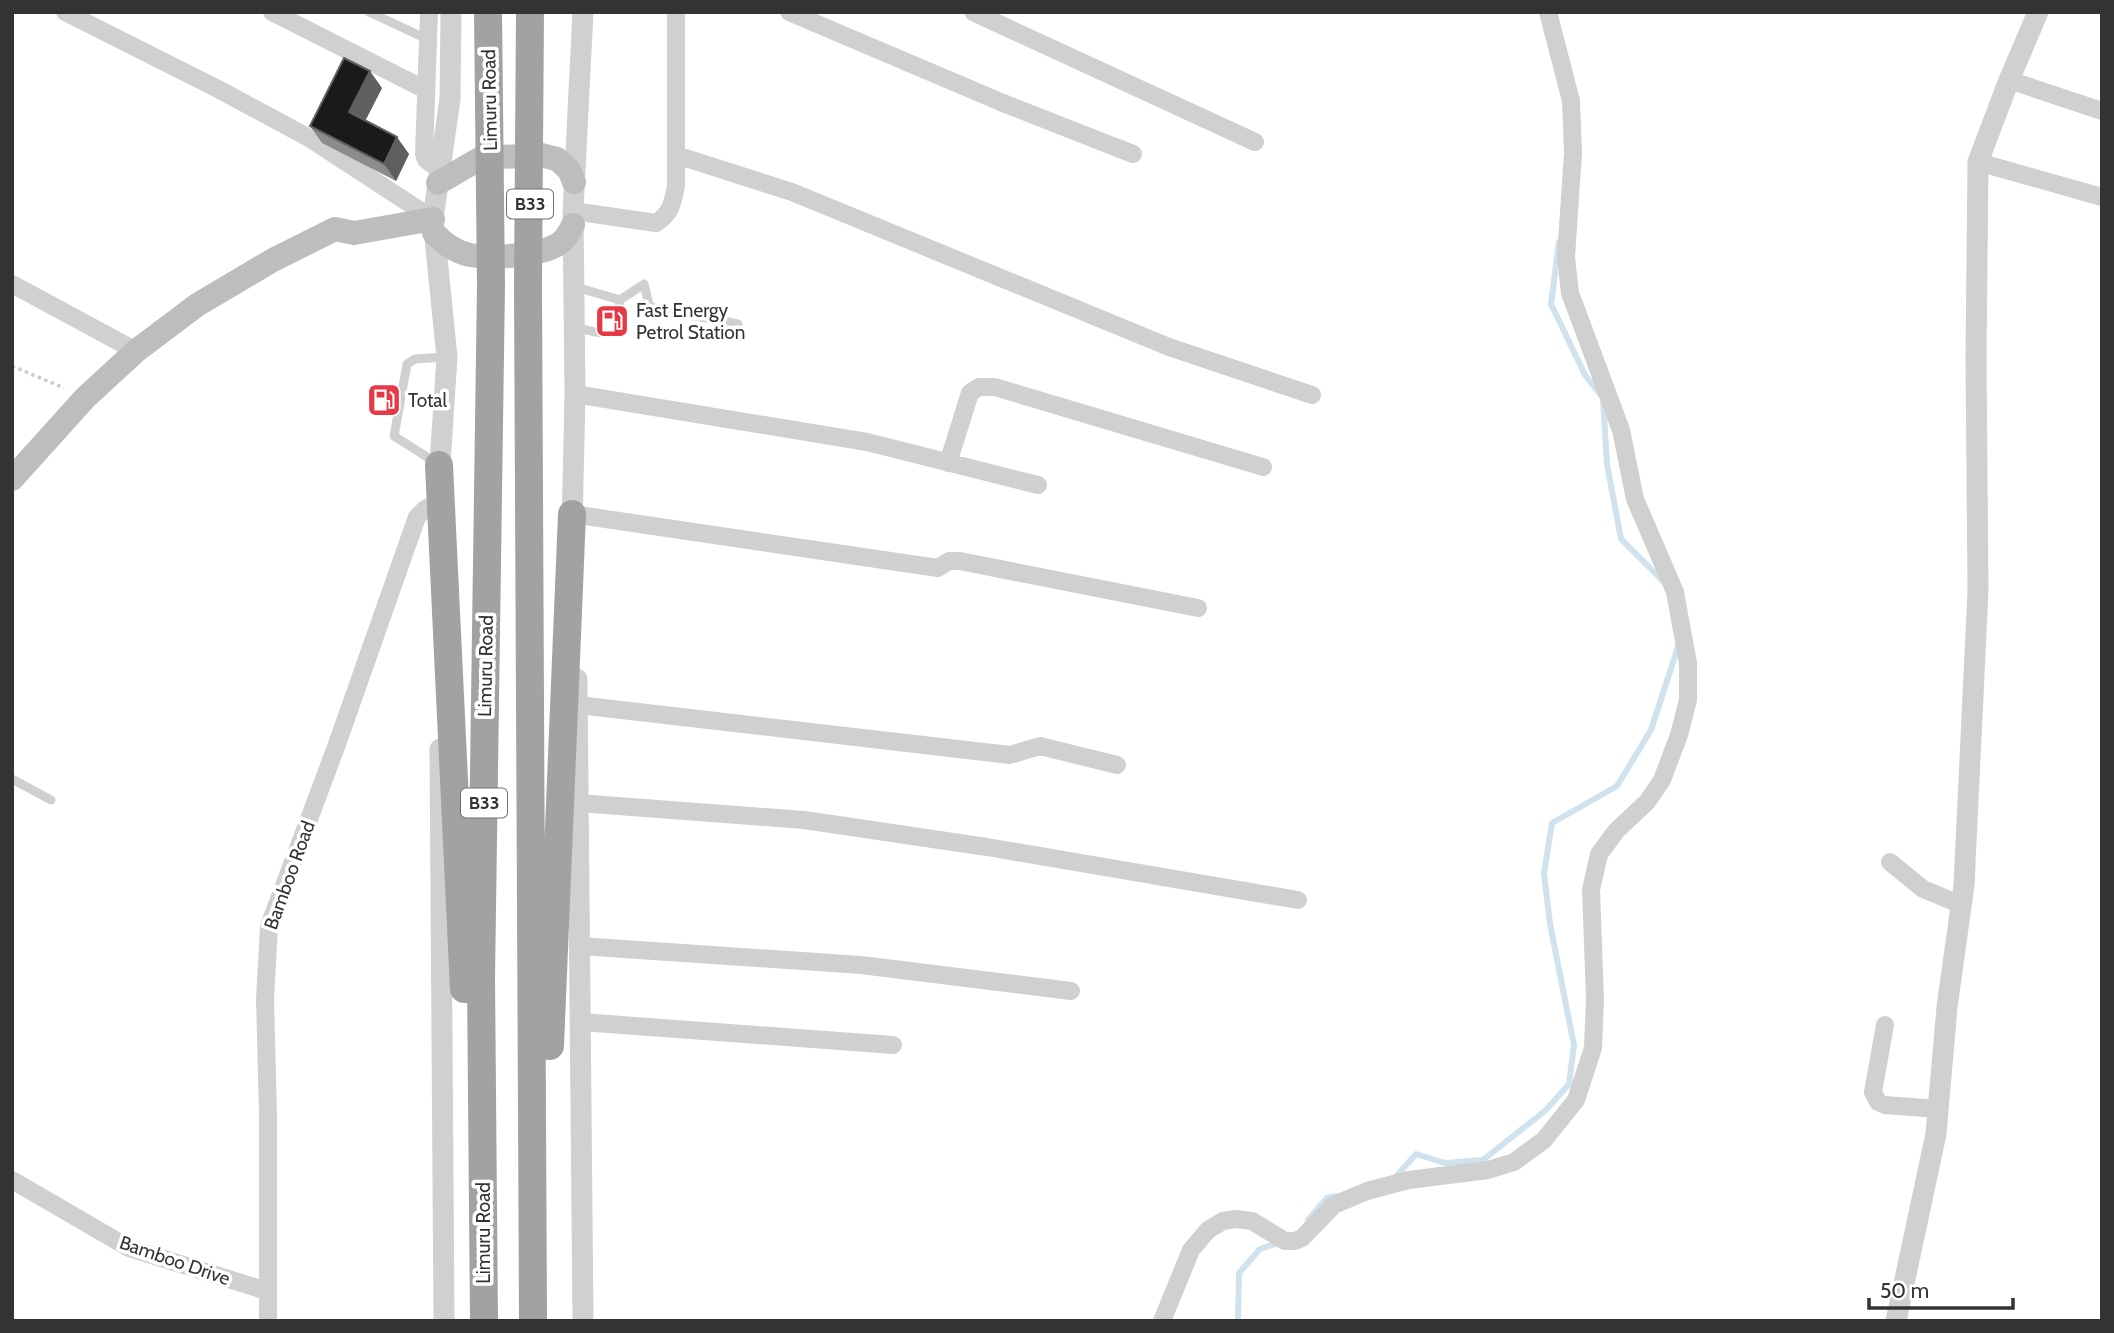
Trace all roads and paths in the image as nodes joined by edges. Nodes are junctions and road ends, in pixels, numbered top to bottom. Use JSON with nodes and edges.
{"nodes":[{"id":1,"x":65,"y":12,"type":"edge"},
{"id":2,"x":272,"y":12,"type":"edge"},
{"id":3,"x":369,"y":12,"type":"edge"},
{"id":4,"x":429,"y":12,"type":"edge"},
{"id":5,"x":451,"y":12,"type":"edge"},
{"id":6,"x":488,"y":12,"type":"edge"},
{"id":7,"x":530,"y":12,"type":"edge"},
{"id":8,"x":583,"y":12,"type":"edge"},
{"id":9,"x":676,"y":12,"type":"edge"},
{"id":10,"x":789,"y":12,"type":"edge"},
{"id":11,"x":973,"y":12,"type":"edge"},
{"id":12,"x":1548,"y":12,"type":"edge"},
{"id":13,"x":2038,"y":12,"type":"edge"},
{"id":14,"x":427,"y":39,"type":"junction"},
{"id":15,"x":2009,"y":80,"type":"junction"},
{"id":16,"x":426,"y":90,"type":"junction"},
{"id":17,"x":2102,"y":111,"type":"edge"},
{"id":18,"x":1255,"y":142,"type":"dead end"},
{"id":19,"x":1133,"y":154,"type":"dead end"},
{"id":20,"x":676,"y":155,"type":"junction"},
{"id":21,"x":1978,"y":162,"type":"junction"},
{"id":22,"x":439,"y":176,"type":"junction"},
{"id":23,"x":574,"y":182,"type":"junction"},
{"id":24,"x":2102,"y":197,"type":"edge"},
{"id":25,"x":573,"y":218,"type":"junction"},
{"id":26,"x":433,"y":226,"type":"junction"},
{"id":27,"x":12,"y":284,"type":"edge"},
{"id":28,"x":574,"y":287,"type":"junction"},
{"id":29,"x":620,"y":300,"type":"junction"},
{"id":30,"x":738,"y":324,"type":"dead end"},
{"id":31,"x":574,"y":327,"type":"junction"},
{"id":32,"x":136,"y":351,"type":"junction"},
{"id":33,"x":447,"y":357,"type":"junction"},
{"id":34,"x":12,"y":366,"type":"edge"},
{"id":35,"x":575,"y":394,"type":"junction"},
{"id":36,"x":1311,"y":395,"type":"dead end"},
{"id":37,"x":85,"y":398,"type":"junction"},
{"id":38,"x":948,"y":463,"type":"junction"},
{"id":39,"x":439,"y":465,"type":"junction"},
{"id":40,"x":1263,"y":467,"type":"dead end"},
{"id":41,"x":14,"y":474,"type":"edge"},
{"id":42,"x":1038,"y":485,"type":"dead end"},
{"id":43,"x":439,"y":502,"type":"junction"},
{"id":44,"x":572,"y":514,"type":"junction"},
{"id":45,"x":1198,"y":608,"type":"dead end"},
{"id":46,"x":578,"y":705,"type":"junction"},
{"id":47,"x":1117,"y":765,"type":"dead end"},
{"id":48,"x":12,"y":779,"type":"edge"},
{"id":49,"x":51,"y":800,"type":"dead end"},
{"id":50,"x":578,"y":803,"type":"junction"},
{"id":51,"x":1890,"y":862,"type":"dead end"},
{"id":52,"x":1298,"y":900,"type":"dead end"},
{"id":53,"x":1962,"y":905,"type":"junction"},
{"id":54,"x":580,"y":946,"type":"junction"},
{"id":55,"x":1071,"y":991,"type":"dead end"},
{"id":56,"x":581,"y":1022,"type":"junction"},
{"id":57,"x":1885,"y":1026,"type":"dead end"},
{"id":58,"x":893,"y":1045,"type":"dead end"},
{"id":59,"x":1938,"y":1109,"type":"junction"},
{"id":60,"x":12,"y":1180,"type":"edge"},
{"id":61,"x":267,"y":1291,"type":"junction"},
{"id":62,"x":268,"y":1321,"type":"edge"},
{"id":63,"x":444,"y":1321,"type":"edge"},
{"id":64,"x":482,"y":1321,"type":"edge"},
{"id":65,"x":536,"y":1321,"type":"edge"},
{"id":66,"x":583,"y":1321,"type":"edge"},
{"id":67,"x":1161,"y":1321,"type":"edge"},
{"id":68,"x":1896,"y":1321,"type":"edge"}],
"edges":[{"from":1,"to":26,"type":"street"},
{"from":2,"to":16,"type":"street"},
{"from":3,"to":14,"type":"lane"},
{"from":4,"to":14,"type":"street"},
{"from":5,"to":22,"type":"street"},
{"from":6,"to":64,"type":"highway","name":"Limuru Road","number":"B33"},
{"from":7,"to":65,"type":"highway","name":"Limuru Road","number":"B33"},
{"from":8,"to":23,"type":"street"},
{"from":9,"to":20,"type":"street"},
{"from":10,"to":19,"type":"street"},
{"from":11,"to":18,"type":"street"},
{"from":12,"to":67,"type":"street"},
{"from":13,"to":15,"type":"street"},
{"from":14,"to":16,"type":"street"},
{"from":15,"to":17,"type":"street"},
{"from":15,"to":21,"type":"street"},
{"from":16,"to":22,"type":"street"},
{"from":20,"to":25,"type":"street"},
{"from":20,"to":36,"type":"street"},
{"from":21,"to":24,"type":"street"},
{"from":21,"to":53,"type":"street"},
{"from":22,"to":23,"type":"main road"},
{"from":22,"to":26,"type":"street"},
{"from":23,"to":25,"type":"street"},
{"from":25,"to":26,"type":"main road"},
{"from":25,"to":28,"type":"street"},
{"from":26,"to":32,"type":"main road"},
{"from":26,"to":33,"type":"street"},
{"from":27,"to":32,"type":"street"},
{"from":28,"to":29,"type":"lane"},
{"from":28,"to":31,"type":"street"},
{"from":29,"to":30,"type":"lane"},
{"from":29,"to":31,"type":"lane"},
{"from":31,"to":35,"type":"street"},
{"from":32,"to":37,"type":"main road"},
{"from":33,"to":39,"type":"street"},
{"from":33,"to":39,"type":"lane"},
{"from":34,"to":37,"type":"path"},
{"from":35,"to":38,"type":"street"},
{"from":35,"to":44,"type":"street"},
{"from":37,"to":41,"type":"main road"},
{"from":38,"to":40,"type":"street"},
{"from":38,"to":42,"type":"street"},
{"from":39,"to":43,"type":"street"},
{"from":39,"to":64,"type":"highway"},
{"from":43,"to":61,"type":"street","name":"Bamboo Road"},
{"from":43,"to":63,"type":"street"},
{"from":44,"to":45,"type":"street"},
{"from":44,"to":46,"type":"street"},
{"from":44,"to":65,"type":"highway"},
{"from":46,"to":47,"type":"street"},
{"from":46,"to":50,"type":"street"},
{"from":48,"to":49,"type":"lane"},
{"from":50,"to":52,"type":"street"},
{"from":50,"to":54,"type":"street"},
{"from":51,"to":53,"type":"street"},
{"from":53,"to":59,"type":"street"},
{"from":54,"to":55,"type":"street"},
{"from":54,"to":56,"type":"street"},
{"from":56,"to":58,"type":"street"},
{"from":56,"to":66,"type":"street"},
{"from":57,"to":59,"type":"street"},
{"from":59,"to":68,"type":"street"},
{"from":60,"to":61,"type":"street","name":"Bamboo Drive"},
{"from":61,"to":62,"type":"street","name":"Bamboo Road"}]}
